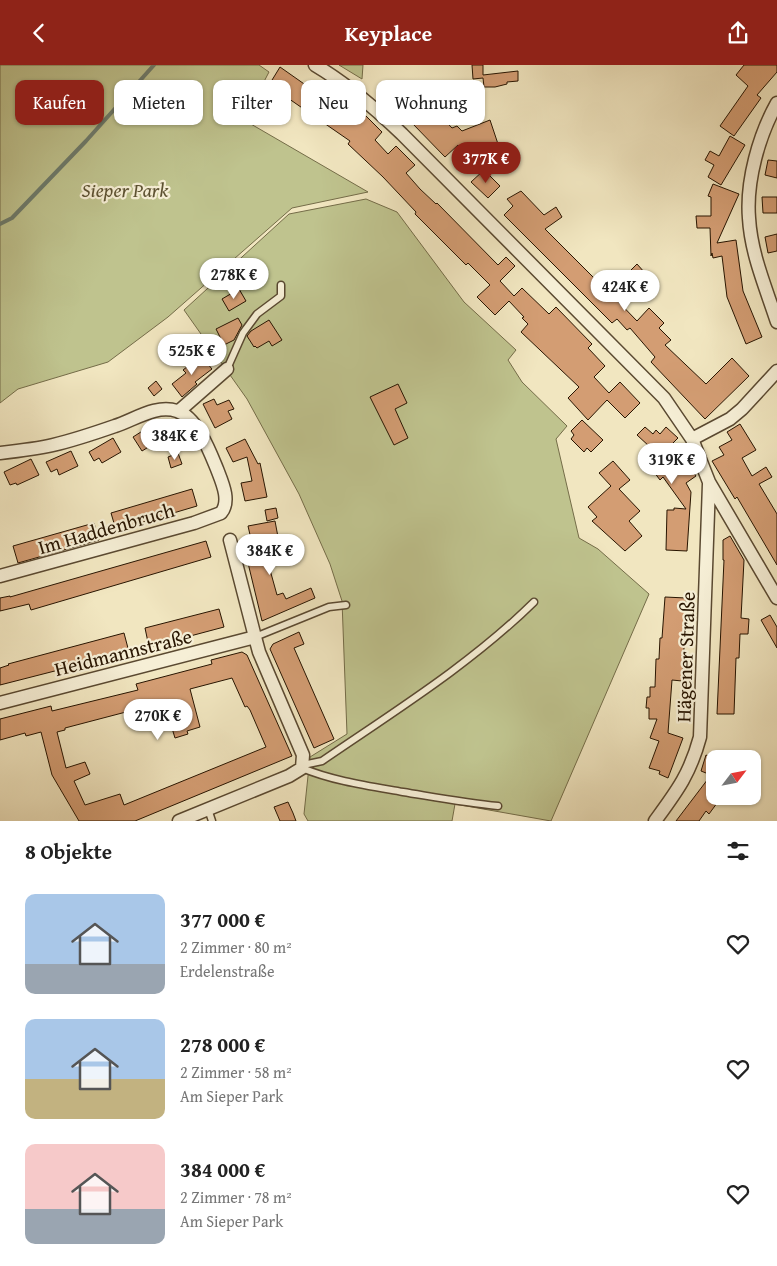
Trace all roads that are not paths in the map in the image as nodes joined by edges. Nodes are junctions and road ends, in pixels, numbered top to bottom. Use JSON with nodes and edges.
{"nodes":[{"id":1,"x":315,"y":65,"type":"edge"},
{"id":2,"x":777,"y":103,"type":"edge"},
{"id":3,"x":281,"y":285,"type":"dead end"},
{"id":4,"x":777,"y":322,"type":"edge"},
{"id":5,"x":227,"y":369,"type":"joint"},
{"id":6,"x":777,"y":371,"type":"edge"},
{"id":7,"x":180,"y":411,"type":"junction"},
{"id":8,"x":692,"y":439,"type":"junction"},
{"id":9,"x":0,"y":453,"type":"edge"},
{"id":10,"x":709,"y":482,"type":"junction"},
{"id":11,"x":230,"y":540,"type":"dead end"},
{"id":12,"x":0,"y":576,"type":"edge"},
{"id":13,"x":777,"y":598,"type":"edge"},
{"id":14,"x":534,"y":602,"type":"dead end"},
{"id":15,"x":346,"y":605,"type":"dead end"},
{"id":16,"x":255,"y":637,"type":"junction"},
{"id":17,"x":0,"y":703,"type":"edge"},
{"id":18,"x":301,"y":767,"type":"junction"},
{"id":19,"x":498,"y":806,"type":"dead end"},
{"id":20,"x":210,"y":815,"type":"edge"},
{"id":21,"x":179,"y":821,"type":"edge"},
{"id":22,"x":655,"y":821,"type":"edge"}],
"edges":[{"from":1,"to":8,"type":"street"},
{"from":2,"to":4,"type":"street"},
{"from":3,"to":5,"type":"lane"},
{"from":5,"to":7,"type":"street"},
{"from":6,"to":8,"type":"street"},
{"from":7,"to":9,"type":"street"},
{"from":7,"to":12,"type":"street","name":"Im Haddenbruch"},
{"from":8,"to":10,"type":"street"},
{"from":10,"to":13,"type":"street"},
{"from":10,"to":22,"type":"street","name":"Hägener Straße"},
{"from":11,"to":16,"type":"street"},
{"from":14,"to":18,"type":"lane"},
{"from":15,"to":16,"type":"lane"},
{"from":16,"to":17,"type":"street","name":"Heidmannstraße"},
{"from":16,"to":18,"type":"street"},
{"from":18,"to":19,"type":"lane"},
{"from":18,"to":20,"type":"street"},
{"from":20,"to":21,"type":"street"}]}
